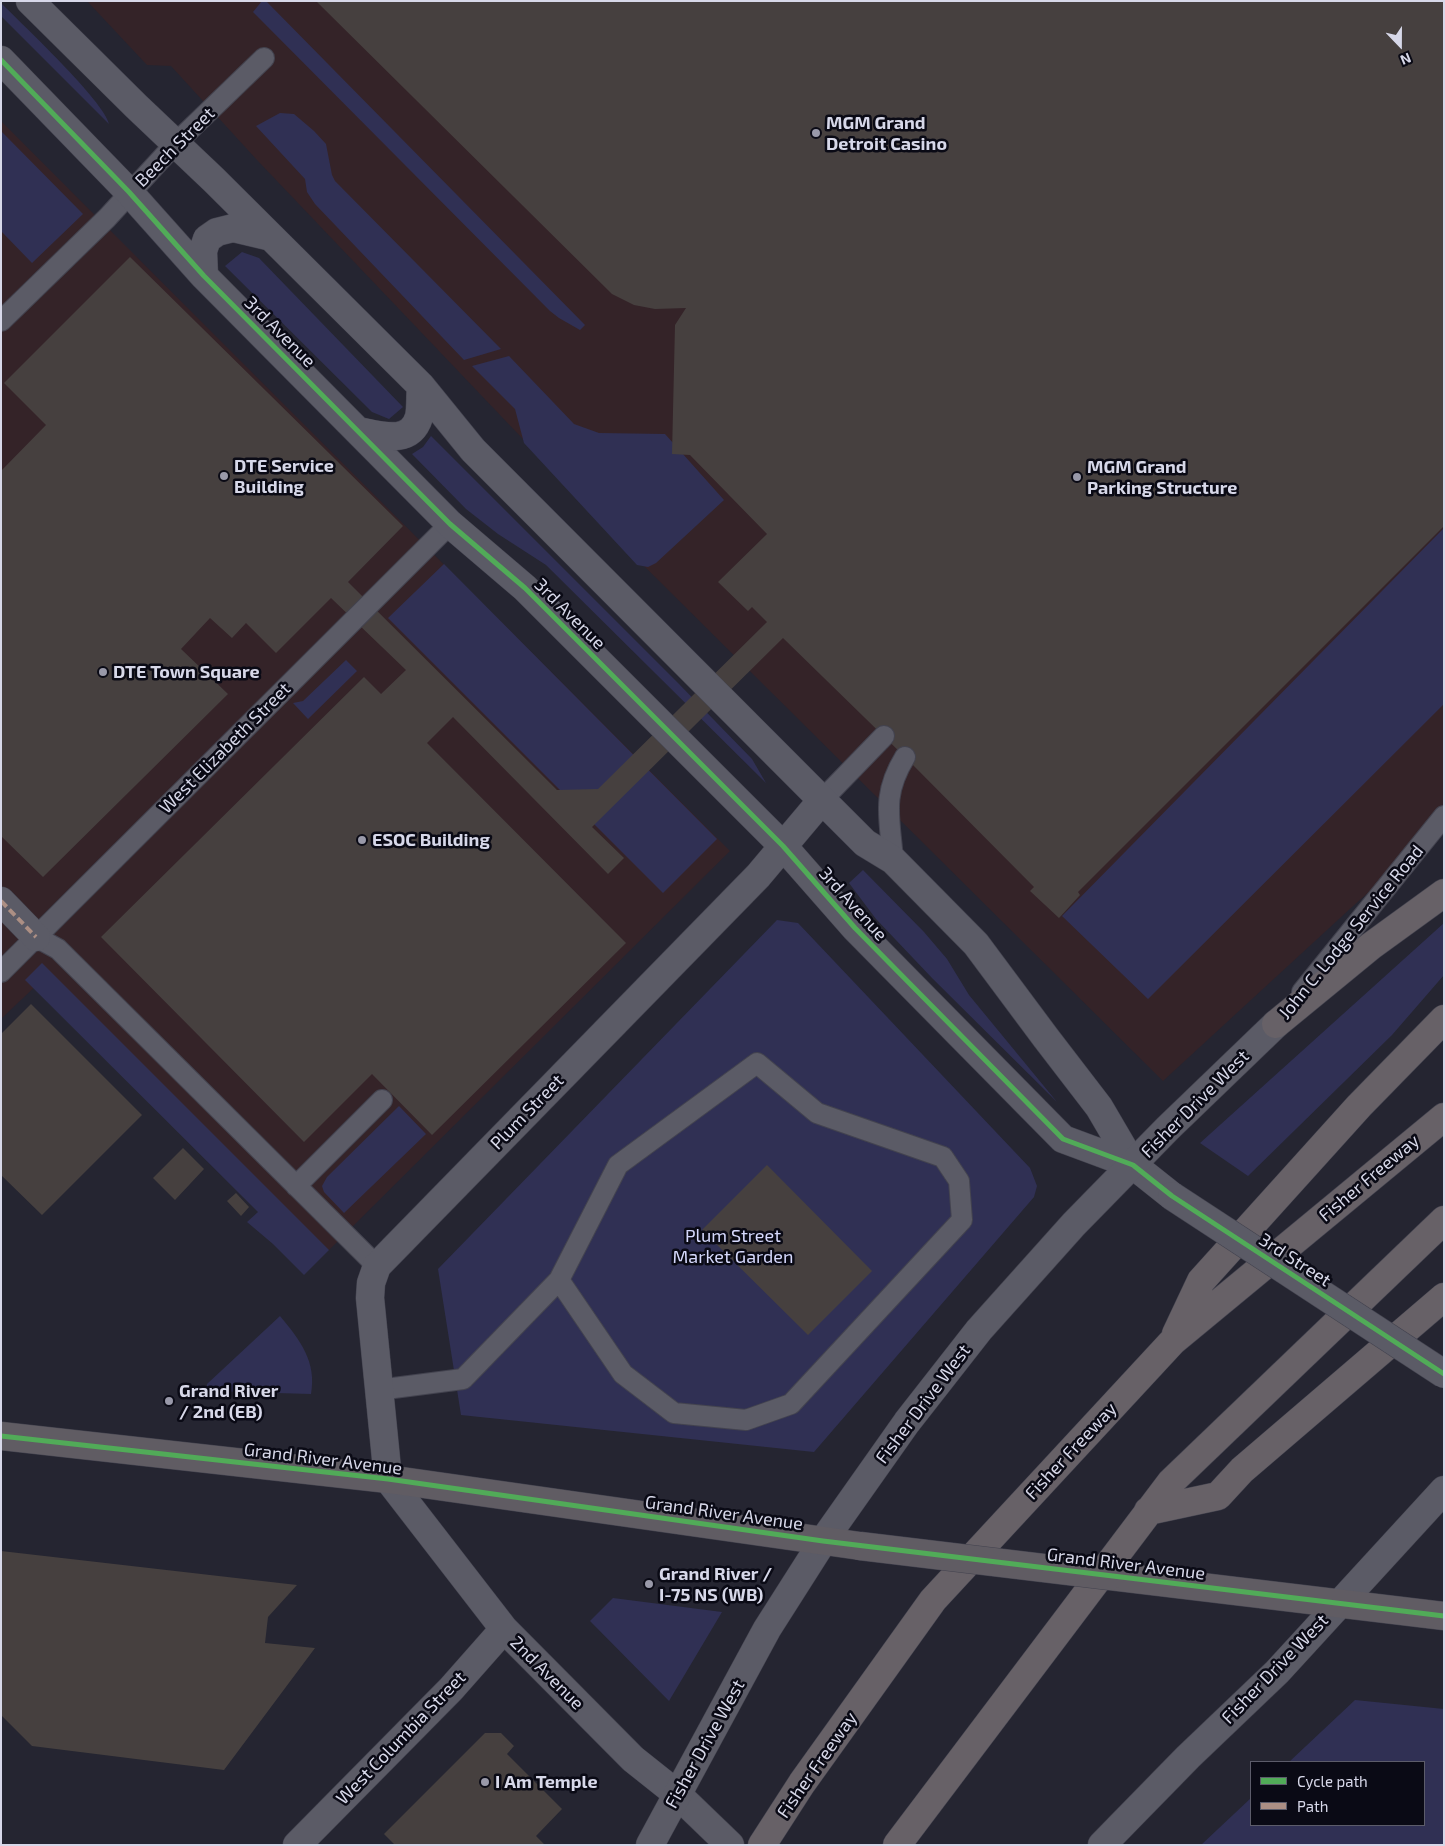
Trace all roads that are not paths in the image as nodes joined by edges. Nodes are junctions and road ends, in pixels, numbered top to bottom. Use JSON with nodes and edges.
{"nodes":[{"id":1,"x":30,"y":1,"type":"edge"},
{"id":2,"x":264,"y":58,"type":"dead end"},
{"id":3,"x":1,"y":60,"type":"edge"},
{"id":4,"x":176,"y":144,"type":"junction"},
{"id":5,"x":129,"y":192,"type":"junction"},
{"id":6,"x":271,"y":237,"type":"junction"},
{"id":7,"x":204,"y":276,"type":"junction"},
{"id":8,"x":1,"y":321,"type":"edge"},
{"id":9,"x":421,"y":386,"type":"junction"},
{"id":10,"x":358,"y":431,"type":"junction"},
{"id":11,"x":450,"y":524,"type":"junction"},
{"id":12,"x":884,"y":736,"type":"dead end"},
{"id":13,"x":905,"y":757,"type":"dead end"},
{"id":14,"x":822,"y":800,"type":"junction"},
{"id":15,"x":1444,"y":816,"type":"edge"},
{"id":16,"x":783,"y":846,"type":"junction"},
{"id":17,"x":893,"y":860,"type":"junction"},
{"id":18,"x":1444,"y":893,"type":"edge"},
{"id":19,"x":1,"y":901,"type":"edge"},
{"id":20,"x":36,"y":937,"type":"junction"},
{"id":21,"x":1,"y":972,"type":"edge"},
{"id":22,"x":1444,"y":1019,"type":"edge"},
{"id":23,"x":1276,"y":1024,"type":"junction"},
{"id":24,"x":382,"y":1100,"type":"dead end"},
{"id":25,"x":1444,"y":1117,"type":"edge"},
{"id":26,"x":1133,"y":1166,"type":"junction"},
{"id":27,"x":296,"y":1186,"type":"junction"},
{"id":28,"x":1444,"y":1220,"type":"edge"},
{"id":29,"x":377,"y":1266,"type":"junction"},
{"id":30,"x":559,"y":1280,"type":"junction"},
{"id":31,"x":1444,"y":1297,"type":"edge"},
{"id":32,"x":1173,"y":1341,"type":"junction"},
{"id":33,"x":1444,"y":1374,"type":"edge"},
{"id":34,"x":378,"y":1390,"type":"junction"},
{"id":35,"x":1,"y":1436,"type":"edge"},
{"id":36,"x":388,"y":1479,"type":"junction"},
{"id":37,"x":1444,"y":1490,"type":"edge"},
{"id":38,"x":1148,"y":1511,"type":"junction"},
{"id":39,"x":824,"y":1541,"type":"junction"},
{"id":40,"x":1339,"y":1604,"type":"junction"},
{"id":41,"x":1444,"y":1616,"type":"edge"},
{"id":42,"x":504,"y":1629,"type":"junction"},
{"id":43,"x":677,"y":1794,"type":"junction"},
{"id":44,"x":297,"y":1845,"type":"edge"},
{"id":45,"x":650,"y":1845,"type":"edge"},
{"id":46,"x":730,"y":1845,"type":"edge"},
{"id":47,"x":762,"y":1845,"type":"edge"},
{"id":48,"x":897,"y":1845,"type":"edge"},
{"id":49,"x":1102,"y":1845,"type":"edge"}],
"edges":[{"from":1,"to":4,"type":"street"},
{"from":2,"to":4,"type":"lane","name":"Beech Street"},
{"from":3,"to":5,"type":"street","name":"3rd Avenue"},
{"from":4,"to":5,"type":"lane","name":"Beech Street"},
{"from":4,"to":6,"type":"street"},
{"from":5,"to":7,"type":"street","name":"3rd Avenue"},
{"from":5,"to":8,"type":"lane","name":"Beech Street"},
{"from":6,"to":7,"type":"street"},
{"from":6,"to":9,"type":"street"},
{"from":7,"to":10,"type":"street","name":"3rd Avenue"},
{"from":9,"to":10,"type":"street"},
{"from":9,"to":14,"type":"street"},
{"from":10,"to":11,"type":"street","name":"3rd Avenue"},
{"from":11,"to":16,"type":"street","name":"3rd Avenue"},
{"from":11,"to":20,"type":"lane","name":"West Elizabeth Street"},
{"from":12,"to":14,"type":"lane"},
{"from":13,"to":17,"type":"lane"},
{"from":14,"to":16,"type":"street","name":"Plum Street"},
{"from":14,"to":17,"type":"street"},
{"from":15,"to":23,"type":"lane","name":"John C. Lodge Service Road"},
{"from":16,"to":26,"type":"street","name":"3rd Avenue"},
{"from":16,"to":29,"type":"street","name":"Plum Street"},
{"from":17,"to":26,"type":"street"},
{"from":18,"to":23,"type":"highway"},
{"from":19,"to":20,"type":"street"},
{"from":20,"to":21,"type":"lane","name":"West Elizabeth Street"},
{"from":20,"to":27,"type":"lane"},
{"from":22,"to":32,"type":"highway"},
{"from":23,"to":26,"type":"street","name":"Fisher Drive West"},
{"from":24,"to":27,"type":"lane"},
{"from":25,"to":32,"type":"highway","name":"Fisher Freeway"},
{"from":26,"to":33,"type":"street","name":"3rd Street","bridge":true},
{"from":26,"to":39,"type":"street","name":"Fisher Drive West"},
{"from":27,"to":29,"type":"lane"},
{"from":28,"to":38,"type":"highway"},
{"from":29,"to":34,"type":"street","name":"Plum Street"},
{"from":30,"to":30,"type":"lane"},
{"from":30,"to":34,"type":"lane"},
{"from":31,"to":38,"type":"highway"},
{"from":32,"to":47,"type":"highway","name":"Fisher Freeway"},
{"from":34,"to":36,"type":"street","name":"Plum Street"},
{"from":35,"to":36,"type":"main road","name":"Grand River Avenue"},
{"from":36,"to":39,"type":"main road","name":"Grand River Avenue"},
{"from":36,"to":42,"type":"street","name":"2nd Avenue"},
{"from":37,"to":40,"type":"street","name":"Fisher Drive West"},
{"from":38,"to":48,"type":"highway"},
{"from":39,"to":40,"type":"main road","name":"Grand River Avenue","bridge":true},
{"from":39,"to":43,"type":"street","name":"Fisher Drive West"},
{"from":40,"to":41,"type":"main road","name":"Grand River Avenue"},
{"from":40,"to":49,"type":"street","name":"Fisher Drive West"},
{"from":42,"to":43,"type":"street","name":"2nd Avenue"},
{"from":42,"to":44,"type":"street","name":"West Columbia Street"},
{"from":43,"to":45,"type":"street","name":"Fisher Drive West"},
{"from":43,"to":46,"type":"street","name":"2nd Avenue"}]}
